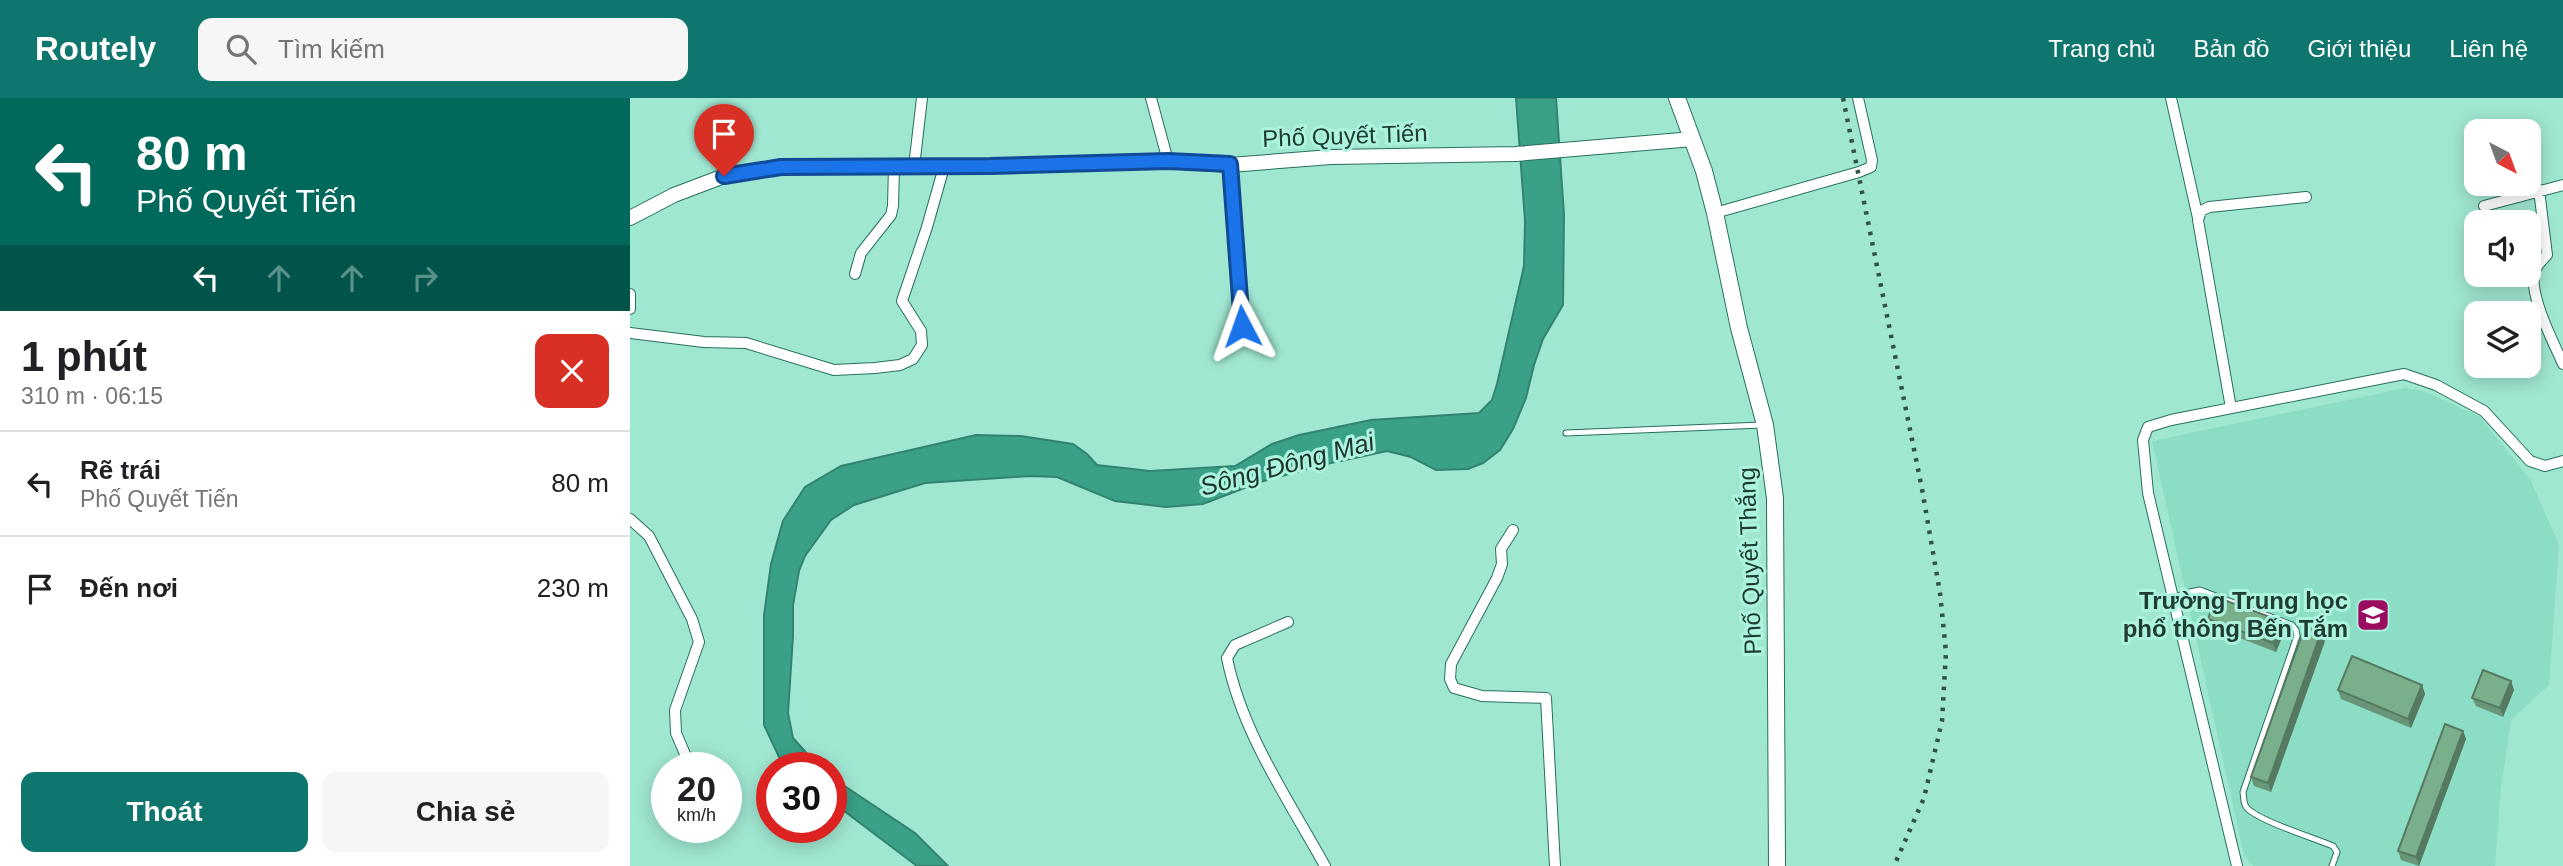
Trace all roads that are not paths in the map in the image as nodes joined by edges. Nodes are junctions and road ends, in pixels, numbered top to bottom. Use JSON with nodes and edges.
{"nodes":[{"id":1,"x":922,"y":98,"type":"edge"},
{"id":2,"x":1151,"y":98,"type":"edge"},
{"id":3,"x":1677,"y":98,"type":"edge"},
{"id":4,"x":1858,"y":98,"type":"edge"},
{"id":5,"x":2171,"y":98,"type":"edge"},
{"id":6,"x":1693,"y":139,"type":"junction"},
{"id":7,"x":1168,"y":161,"type":"junction"},
{"id":8,"x":1230,"y":164,"type":"junction"},
{"id":9,"x":894,"y":167,"type":"junction"},
{"id":10,"x":914,"y":167,"type":"junction"},
{"id":11,"x":944,"y":167,"type":"junction"},
{"id":12,"x":2563,"y":184,"type":"edge"},
{"id":13,"x":2541,"y":190,"type":"edge"},
{"id":14,"x":2518,"y":196,"type":"edge"},
{"id":15,"x":2540,"y":196,"type":"edge"},
{"id":16,"x":2306,"y":197,"type":"dead end"},
{"id":17,"x":2484,"y":206,"type":"dead end"},
{"id":18,"x":1715,"y":213,"type":"junction"},
{"id":19,"x":630,"y":218,"type":"edge"},
{"id":20,"x":2198,"y":220,"type":"junction"},
{"id":21,"x":855,"y":274,"type":"dead end"},
{"id":22,"x":630,"y":294,"type":"edge"},
{"id":23,"x":630,"y":309,"type":"edge"},
{"id":24,"x":1242,"y":326,"type":"dead end"},
{"id":25,"x":630,"y":333,"type":"edge"},
{"id":26,"x":2563,"y":364,"type":"edge"},
{"id":27,"x":2231,"y":408,"type":"junction"},
{"id":28,"x":1765,"y":425,"type":"junction"},
{"id":29,"x":1566,"y":433,"type":"dead end"},
{"id":30,"x":2563,"y":461,"type":"edge"},
{"id":31,"x":630,"y":519,"type":"edge"},
{"id":32,"x":1513,"y":530,"type":"dead end"},
{"id":33,"x":2174,"y":599,"type":"junction"},
{"id":34,"x":1288,"y":622,"type":"dead end"},
{"id":35,"x":684,"y":752,"type":"edge"},
{"id":36,"x":1325,"y":866,"type":"edge"},
{"id":37,"x":1555,"y":866,"type":"edge"},
{"id":38,"x":1777,"y":866,"type":"edge"},
{"id":39,"x":2237,"y":866,"type":"edge"},
{"id":40,"x":2332,"y":866,"type":"edge"}],
"edges":[{"from":1,"to":10,"type":"street"},
{"from":2,"to":7,"type":"street"},
{"from":3,"to":6,"type":"main road","name":"Phố Quyết Thắng"},
{"from":4,"to":18,"type":"street"},
{"from":5,"to":20,"type":"street"},
{"from":6,"to":8,"type":"street","name":"Phố Quyết Tiến"},
{"from":6,"to":18,"type":"main road","name":"Phố Quyết Thắng"},
{"from":7,"to":8,"type":"street","name":"Phố Quyết Tiến"},
{"from":7,"to":11,"type":"street","name":"Phố Quyết Tiến"},
{"from":8,"to":24,"type":"street"},
{"from":9,"to":10,"type":"street","name":"Phố Quyết Tiến"},
{"from":9,"to":19,"type":"street","name":"Phố Quyết Tiến"},
{"from":9,"to":21,"type":"street"},
{"from":10,"to":11,"type":"street","name":"Phố Quyết Tiến"},
{"from":11,"to":25,"type":"street"},
{"from":12,"to":13,"type":"street"},
{"from":14,"to":17,"type":"street"},
{"from":15,"to":26,"type":"street"},
{"from":16,"to":20,"type":"street"},
{"from":18,"to":28,"type":"main road","name":"Phố Quyết Thắng"},
{"from":20,"to":27,"type":"street"},
{"from":22,"to":23,"type":"street"},
{"from":27,"to":30,"type":"street"},
{"from":27,"to":33,"type":"street"},
{"from":28,"to":29,"type":"lane"},
{"from":28,"to":38,"type":"main road","name":"Phố Quyết Thắng"},
{"from":31,"to":35,"type":"street"},
{"from":32,"to":37,"type":"street"},
{"from":33,"to":39,"type":"street"},
{"from":33,"to":40,"type":"lane"},
{"from":34,"to":36,"type":"street"}]}
